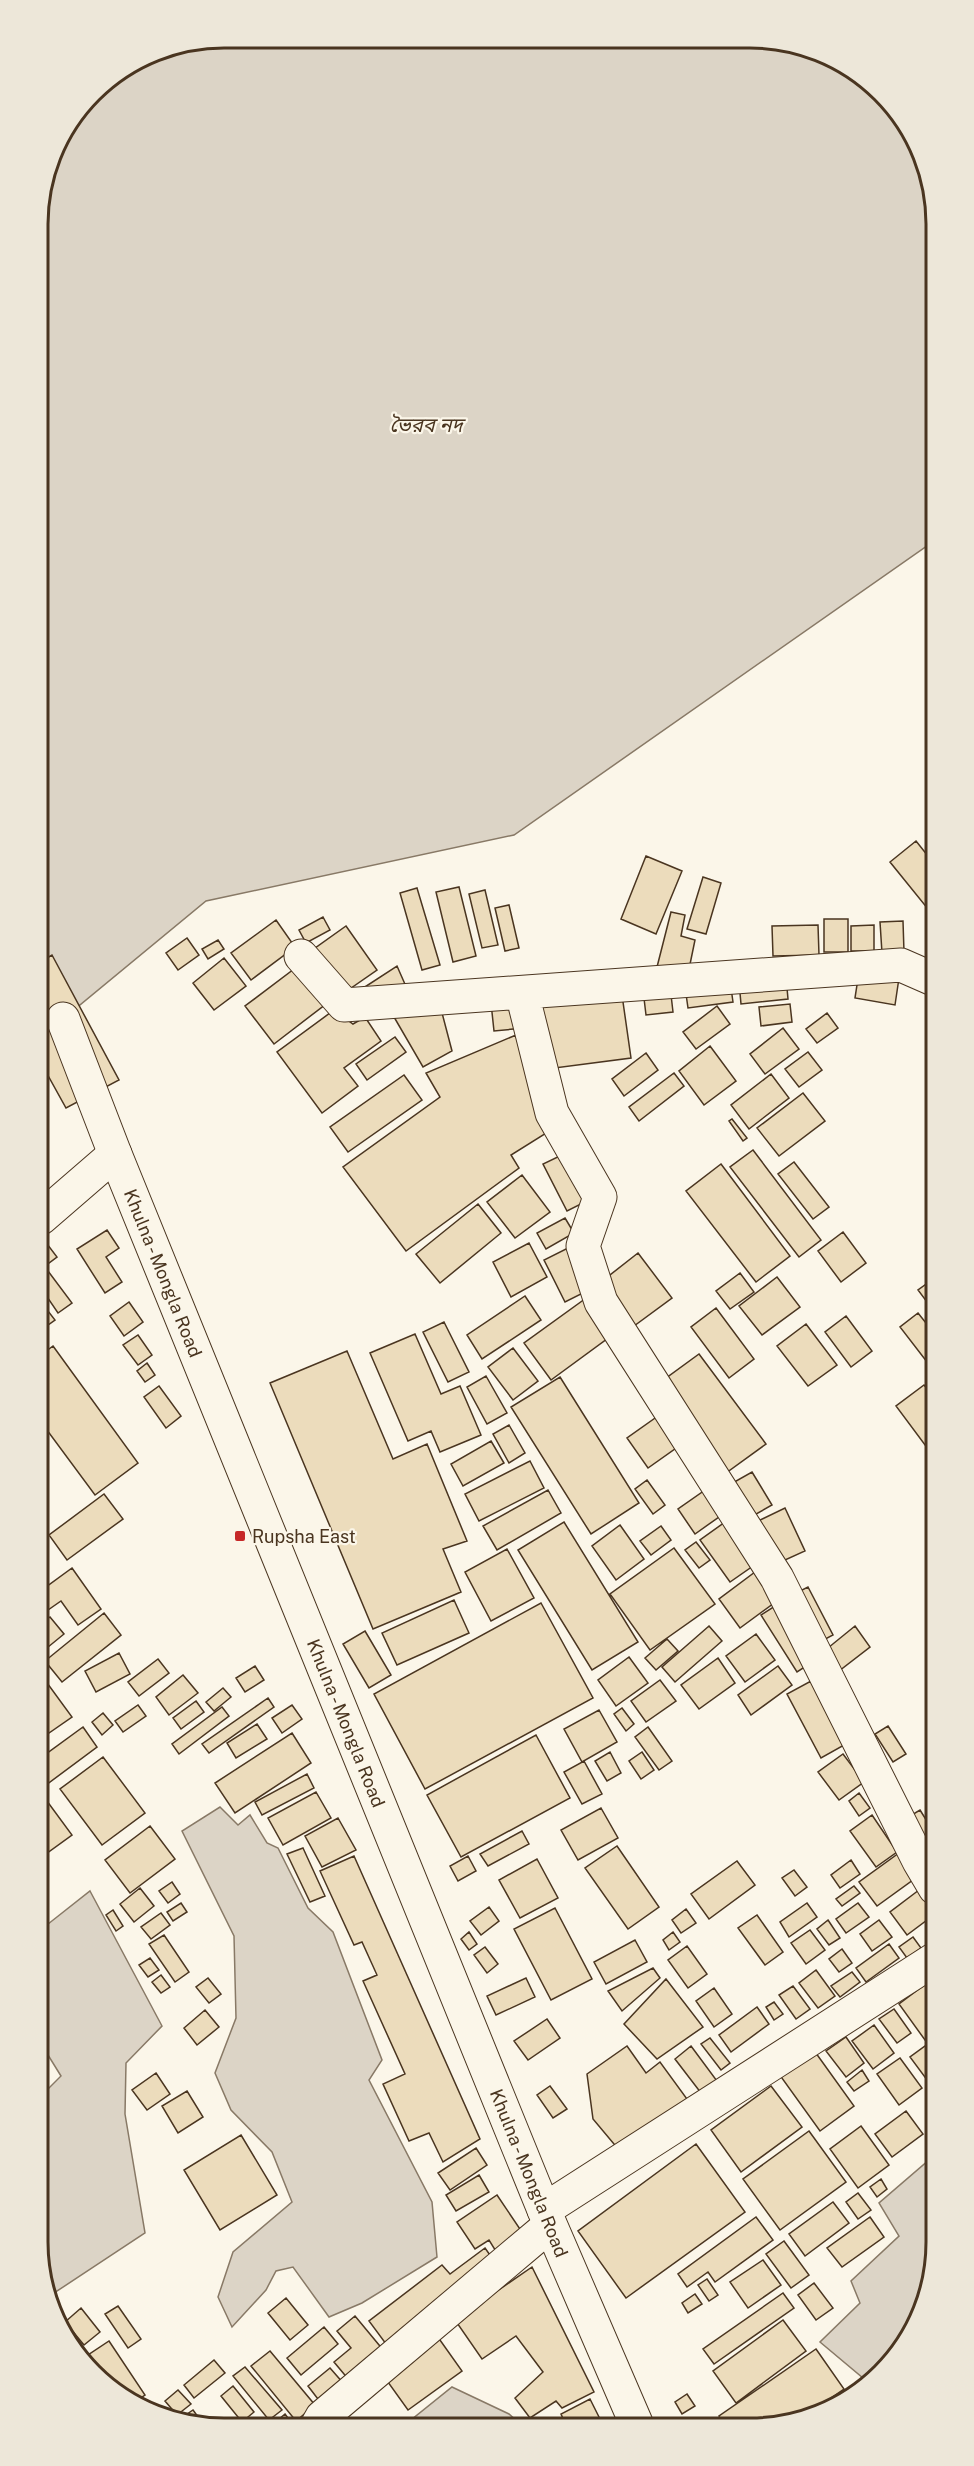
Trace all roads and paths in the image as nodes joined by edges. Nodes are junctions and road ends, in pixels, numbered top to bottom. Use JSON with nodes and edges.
{"nodes":[{"id":1,"x":301,"y":956,"type":"dead end"},
{"id":2,"x":926,"y":976,"type":"edge"},
{"id":3,"x":522,"y":993,"type":"junction"},
{"id":4,"x":63,"y":1020,"type":"dead end"},
{"id":5,"x":115,"y":1154,"type":"junction"},
{"id":6,"x":48,"y":1212,"type":"edge"},
{"id":7,"x":926,"y":1873,"type":"edge"},
{"id":8,"x":926,"y":1965,"type":"edge"},
{"id":9,"x":547,"y":2218,"type":"junction"},
{"id":10,"x":321,"y":2418,"type":"edge"},
{"id":11,"x":634,"y":2418,"type":"edge"}],
"edges":[{"from":1,"to":3,"type":"main road"},
{"from":2,"to":3,"type":"main road"},
{"from":3,"to":7,"type":"main road"},
{"from":4,"to":5,"type":"main road","name":"Khulna - Mongla Road"},
{"from":5,"to":6,"type":"main road"},
{"from":5,"to":9,"type":"main road","name":"Khulna - Mongla Road"},
{"from":8,"to":9,"type":"main road"},
{"from":9,"to":10,"type":"main road"},
{"from":9,"to":11,"type":"main road","name":"Khulna - Mongla Road"}]}
